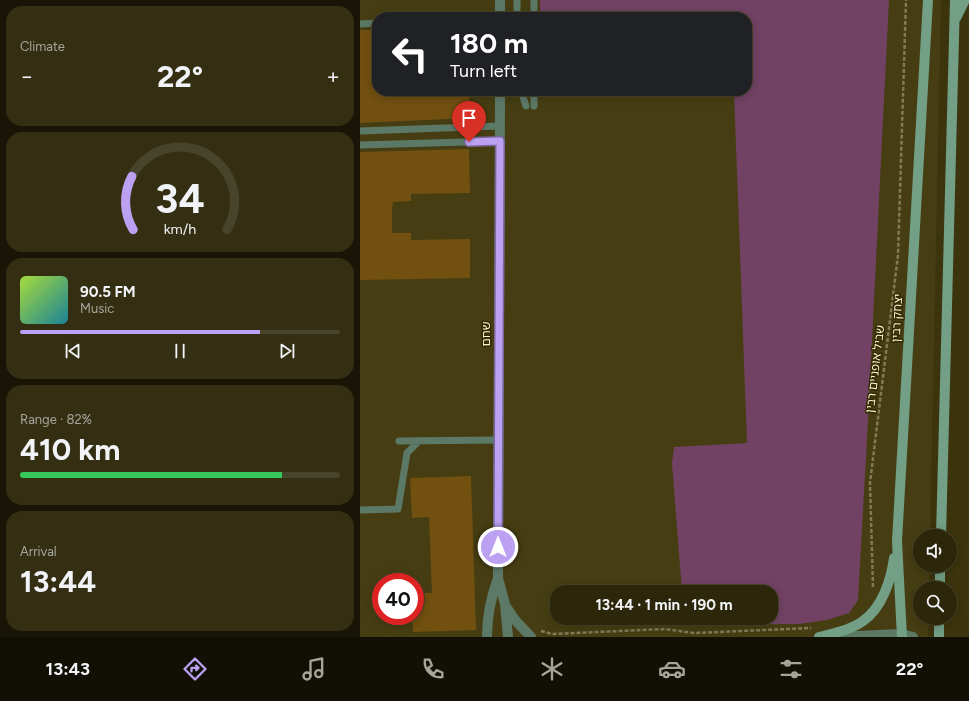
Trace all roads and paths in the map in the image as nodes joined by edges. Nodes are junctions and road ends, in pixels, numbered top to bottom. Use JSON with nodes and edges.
{"nodes":[{"id":1,"x":500,"y":0,"type":"edge"},
{"id":2,"x":517,"y":0,"type":"edge"},
{"id":3,"x":534,"y":0,"type":"edge"},
{"id":4,"x":906,"y":0,"type":"edge"},
{"id":5,"x":928,"y":0,"type":"edge"},
{"id":6,"x":955,"y":0,"type":"edge"},
{"id":7,"x":965,"y":0,"type":"edge"},
{"id":8,"x":500,"y":12,"type":"edge"},
{"id":9,"x":517,"y":12,"type":"edge"},
{"id":10,"x":534,"y":12,"type":"edge"},
{"id":11,"x":955,"y":21,"type":"junction"},
{"id":12,"x":360,"y":24,"type":"edge"},
{"id":13,"x":372,"y":24,"type":"edge"},
{"id":14,"x":500,"y":96,"type":"edge"},
{"id":15,"x":523,"y":96,"type":"edge"},
{"id":16,"x":534,"y":96,"type":"edge"},
{"id":17,"x":526,"y":106,"type":"dead end"},
{"id":18,"x":534,"y":106,"type":"dead end"},
{"id":19,"x":500,"y":126,"type":"junction"},
{"id":20,"x":360,"y":131,"type":"edge"},
{"id":21,"x":500,"y":141,"type":"junction"},
{"id":22,"x":360,"y":145,"type":"edge"},
{"id":23,"x":498,"y":440,"type":"junction"},
{"id":24,"x":399,"y":441,"type":"dead end"},
{"id":25,"x":419,"y":441,"type":"junction"},
{"id":26,"x":360,"y":510,"type":"edge"},
{"id":27,"x":941,"y":529,"type":"edge"},
{"id":28,"x":897,"y":541,"type":"junction"},
{"id":29,"x":498,"y":578,"type":"junction"},
{"id":30,"x":872,"y":593,"type":"dead end"},
{"id":31,"x":505,"y":604,"type":"junction"},
{"id":32,"x":939,"y":625,"type":"edge"},
{"id":33,"x":817,"y":633,"type":"edge"},
{"id":34,"x":535,"y":634,"type":"edge"},
{"id":35,"x":902,"y":636,"type":"edge"},
{"id":36,"x":487,"y":637,"type":"edge"},
{"id":37,"x":508,"y":637,"type":"edge"},
{"id":38,"x":834,"y":637,"type":"edge"},
{"id":39,"x":912,"y":637,"type":"edge"},
{"id":40,"x":939,"y":637,"type":"edge"}],
"edges":[{"from":1,"to":8,"type":"street"},
{"from":2,"to":9,"type":"lane"},
{"from":3,"to":10,"type":"lane"},
{"from":4,"to":30,"type":"path","name":"שביל אופניים רבין"},
{"from":5,"to":28,"type":"main road","name":"יצחק רבין"},
{"from":6,"to":11,"type":"main road"},
{"from":7,"to":11,"type":"main road"},
{"from":11,"to":27,"type":"main road"},
{"from":12,"to":13,"type":"lane"},
{"from":14,"to":19,"type":"street","name":"שחם"},
{"from":15,"to":17,"type":"lane"},
{"from":16,"to":18,"type":"lane"},
{"from":19,"to":20,"type":"lane"},
{"from":19,"to":21,"type":"street","name":"שחם"},
{"from":21,"to":22,"type":"lane"},
{"from":21,"to":23,"type":"street","name":"שחם"},
{"from":23,"to":25,"type":"lane"},
{"from":23,"to":29,"type":"street","name":"שחם"},
{"from":24,"to":25,"type":"lane"},
{"from":25,"to":26,"type":"lane"},
{"from":28,"to":33,"type":"main road"},
{"from":28,"to":35,"type":"main road","name":"יצחק רבין"},
{"from":29,"to":31,"type":"street","name":"שחם"},
{"from":29,"to":36,"type":"street","name":"שחם"},
{"from":31,"to":34,"type":"street"},
{"from":31,"to":37,"type":"street","name":"שחם"},
{"from":32,"to":40,"type":"main road"},
{"from":33,"to":34,"type":"path"},
{"from":35,"to":38,"type":"street"},
{"from":35,"to":39,"type":"street"}]}
